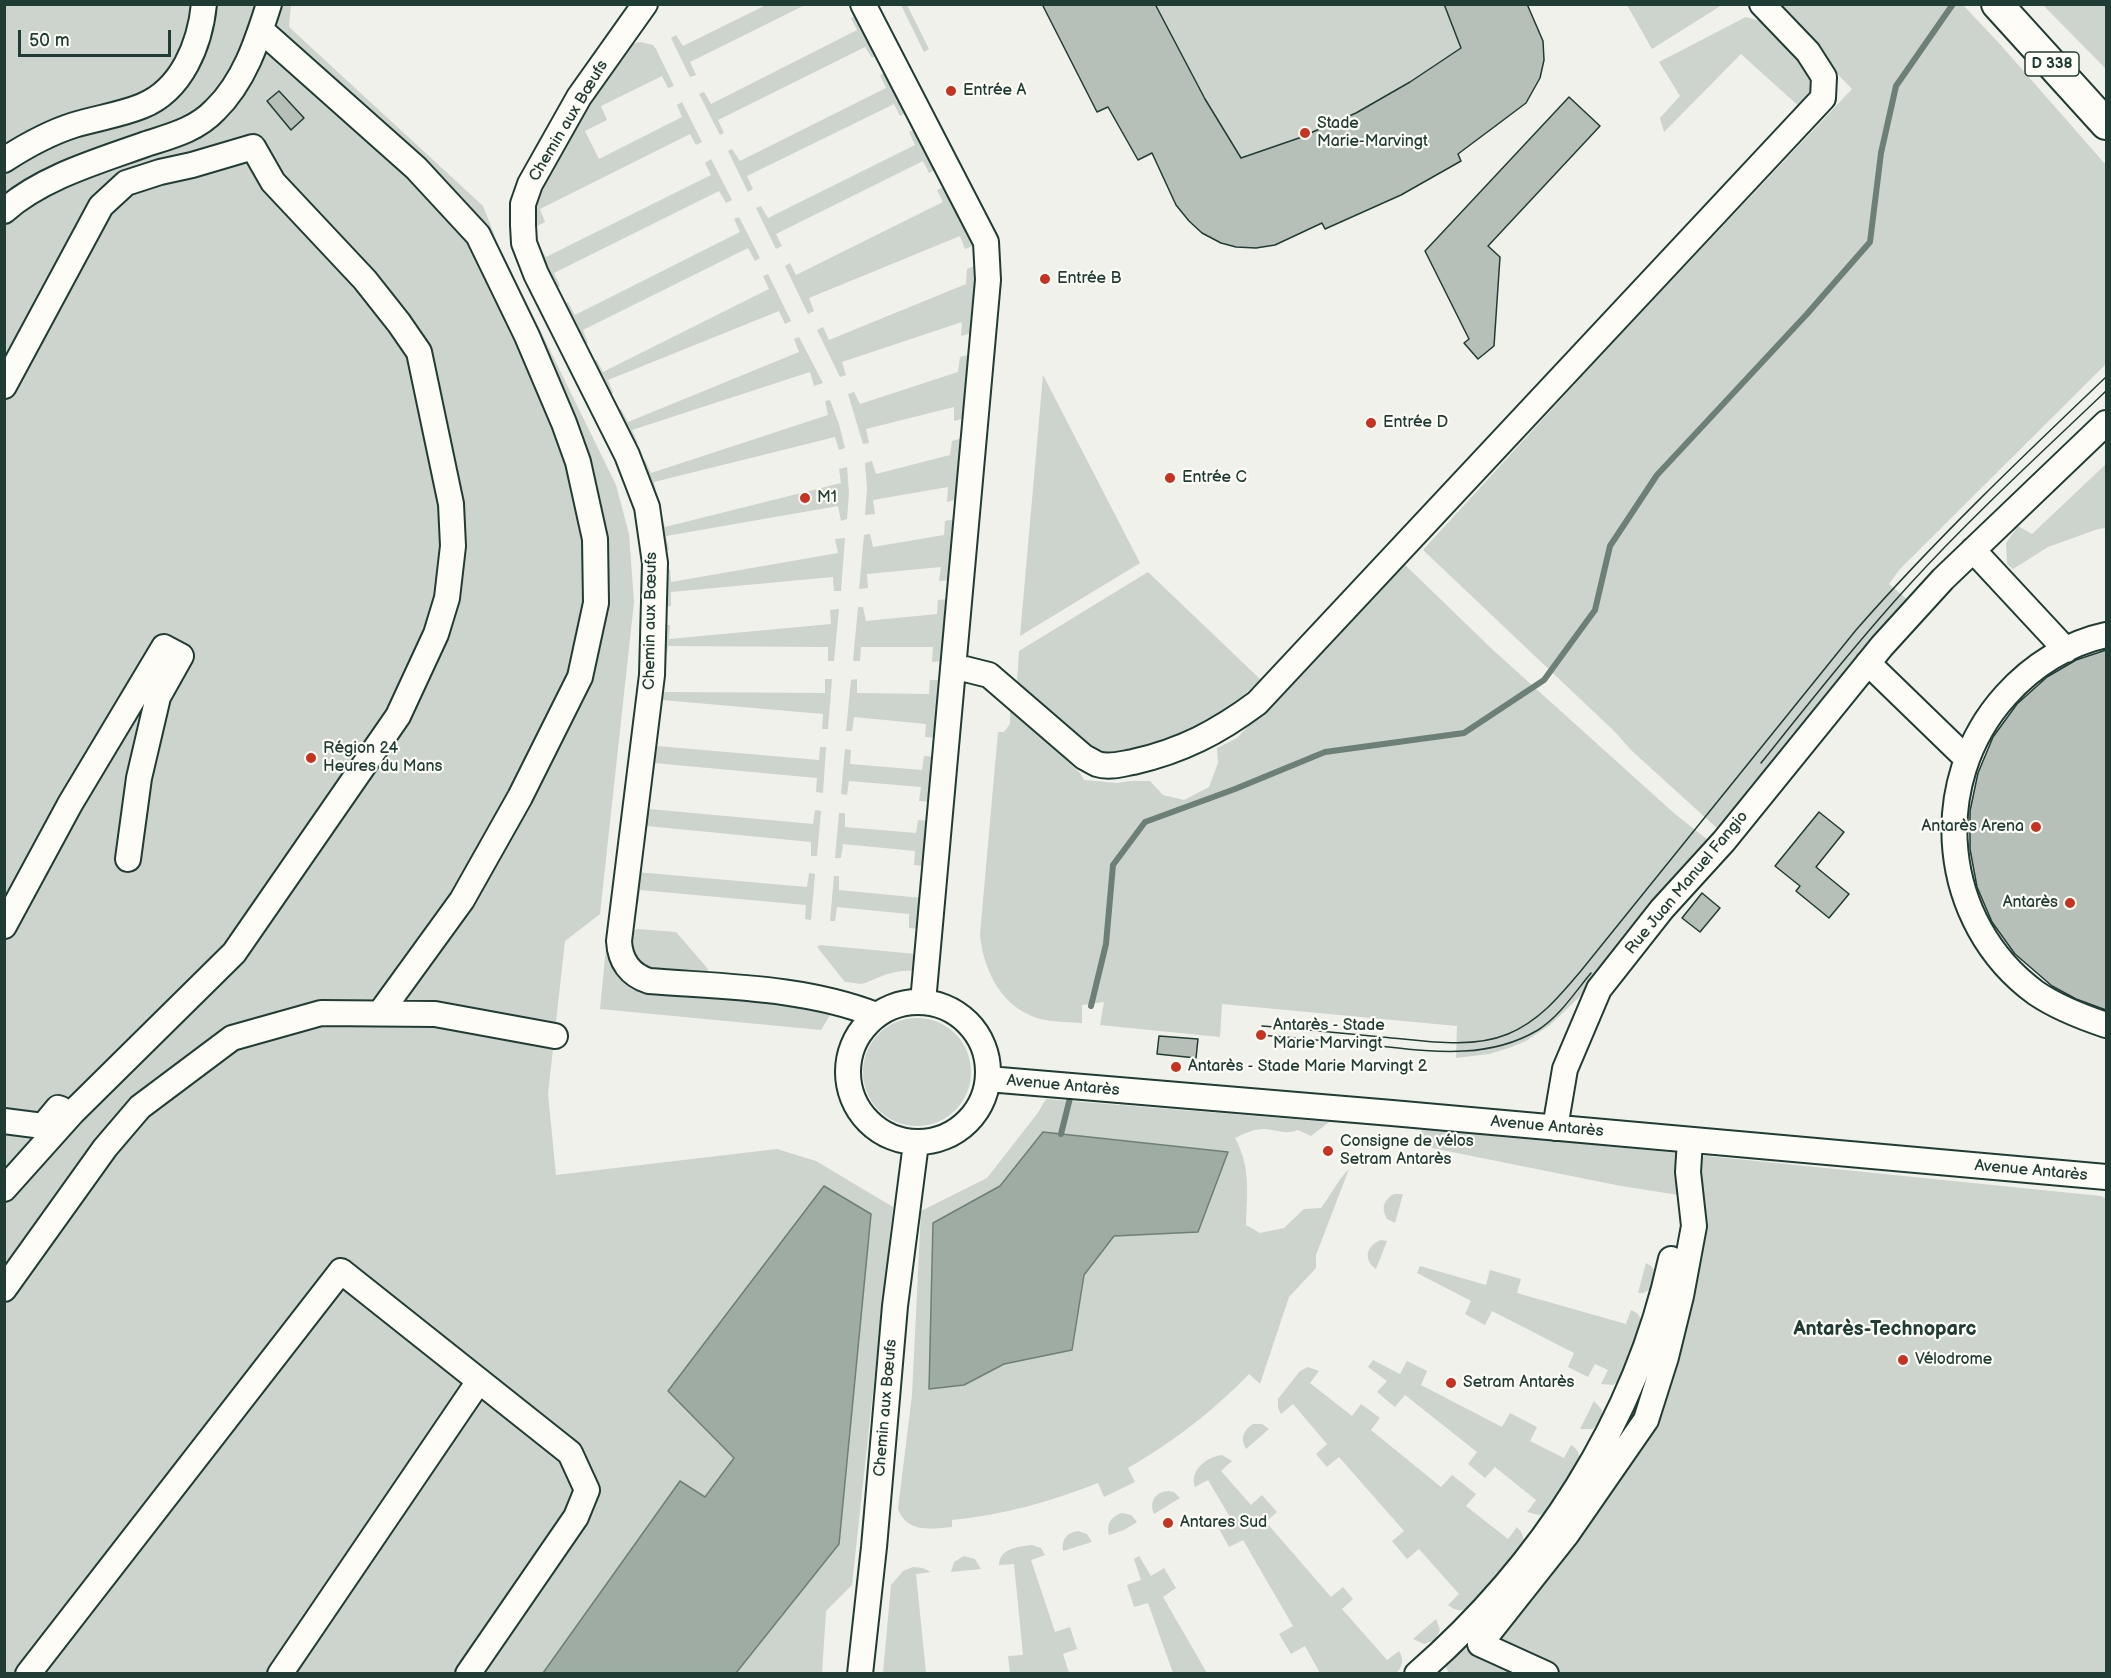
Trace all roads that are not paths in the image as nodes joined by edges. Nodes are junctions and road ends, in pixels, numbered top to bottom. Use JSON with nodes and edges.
{"nodes":[{"id":1,"x":204,"y":4,"type":"edge"},
{"id":2,"x":269,"y":4,"type":"edge"},
{"id":3,"x":645,"y":4,"type":"edge"},
{"id":4,"x":863,"y":4,"type":"edge"},
{"id":5,"x":1762,"y":4,"type":"edge"},
{"id":6,"x":1997,"y":4,"type":"edge"},
{"id":7,"x":261,"y":30,"type":"junction"},
{"id":8,"x":2106,"y":124,"type":"edge"},
{"id":9,"x":4,"y":160,"type":"edge"},
{"id":10,"x":4,"y":211,"type":"edge"},
{"id":11,"x":4,"y":386,"type":"edge"},
{"id":12,"x":2106,"y":423,"type":"edge"},
{"id":13,"x":1973,"y":550,"type":"junction"},
{"id":14,"x":2106,"y":635,"type":"edge"},
{"id":15,"x":2066,"y":650,"type":"junction"},
{"id":16,"x":1868,"y":663,"type":"junction"},
{"id":17,"x":953,"y":668,"type":"junction"},
{"id":18,"x":1966,"y":758,"type":"junction"},
{"id":19,"x":128,"y":859,"type":"dead end"},
{"id":20,"x":4,"y":926,"type":"edge"},
{"id":21,"x":923,"y":1002,"type":"junction"},
{"id":22,"x":380,"y":1014,"type":"junction"},
{"id":23,"x":876,"y":1015,"type":"junction"},
{"id":24,"x":2106,"y":1025,"type":"edge"},
{"id":25,"x":555,"y":1036,"type":"dead end"},
{"id":26,"x":988,"y":1079,"type":"junction"},
{"id":27,"x":73,"y":1112,"type":"junction"},
{"id":28,"x":4,"y":1121,"type":"edge"},
{"id":29,"x":1555,"y":1128,"type":"junction"},
{"id":30,"x":1690,"y":1140,"type":"junction"},
{"id":31,"x":916,"y":1143,"type":"junction"},
{"id":32,"x":2106,"y":1178,"type":"edge"},
{"id":33,"x":4,"y":1189,"type":"edge"},
{"id":34,"x":1671,"y":1259,"type":"dead end"},
{"id":35,"x":4,"y":1289,"type":"edge"},
{"id":36,"x":479,"y":1381,"type":"junction"},
{"id":37,"x":1426,"y":1670,"type":"edge"},
{"id":38,"x":28,"y":1674,"type":"edge"},
{"id":39,"x":280,"y":1674,"type":"edge"},
{"id":40,"x":468,"y":1674,"type":"edge"},
{"id":41,"x":860,"y":1674,"type":"edge"},
{"id":42,"x":1546,"y":1674,"type":"edge"}],
"edges":[{"from":1,"to":9,"type":"street"},
{"from":2,"to":7,"type":"street"},
{"from":3,"to":23,"type":"street","name":"Chemin aux Bœufs"},
{"from":4,"to":17,"type":"street"},
{"from":5,"to":17,"type":"street"},
{"from":6,"to":8,"type":"main road","number":"D 338"},
{"from":7,"to":10,"type":"street"},
{"from":7,"to":22,"type":"street"},
{"from":11,"to":27,"type":"street"},
{"from":12,"to":13,"type":"street","name":"Rue Juan Manuel Fangio"},
{"from":13,"to":15,"type":"street"},
{"from":13,"to":16,"type":"street","name":"Rue Juan Manuel Fangio"},
{"from":14,"to":15,"type":"street"},
{"from":15,"to":18,"type":"street"},
{"from":16,"to":18,"type":"street"},
{"from":16,"to":29,"type":"street","name":"Rue Juan Manuel Fangio"},
{"from":17,"to":21,"type":"street"},
{"from":18,"to":24,"type":"street"},
{"from":19,"to":20,"type":"street"},
{"from":21,"to":23,"type":"street"},
{"from":21,"to":26,"type":"street"},
{"from":22,"to":25,"type":"street"},
{"from":22,"to":35,"type":"street"},
{"from":23,"to":31,"type":"street"},
{"from":26,"to":29,"type":"street","name":"Avenue Antarès"},
{"from":26,"to":31,"type":"street"},
{"from":27,"to":28,"type":"street"},
{"from":27,"to":33,"type":"street"},
{"from":29,"to":30,"type":"street","name":"Avenue Antarès"},
{"from":30,"to":32,"type":"street","name":"Avenue Antarès"},
{"from":30,"to":42,"type":"street"},
{"from":31,"to":41,"type":"street","name":"Chemin aux Bœufs"},
{"from":34,"to":37,"type":"street"},
{"from":36,"to":38,"type":"street"},
{"from":36,"to":39,"type":"street"},
{"from":36,"to":40,"type":"street"}]}
